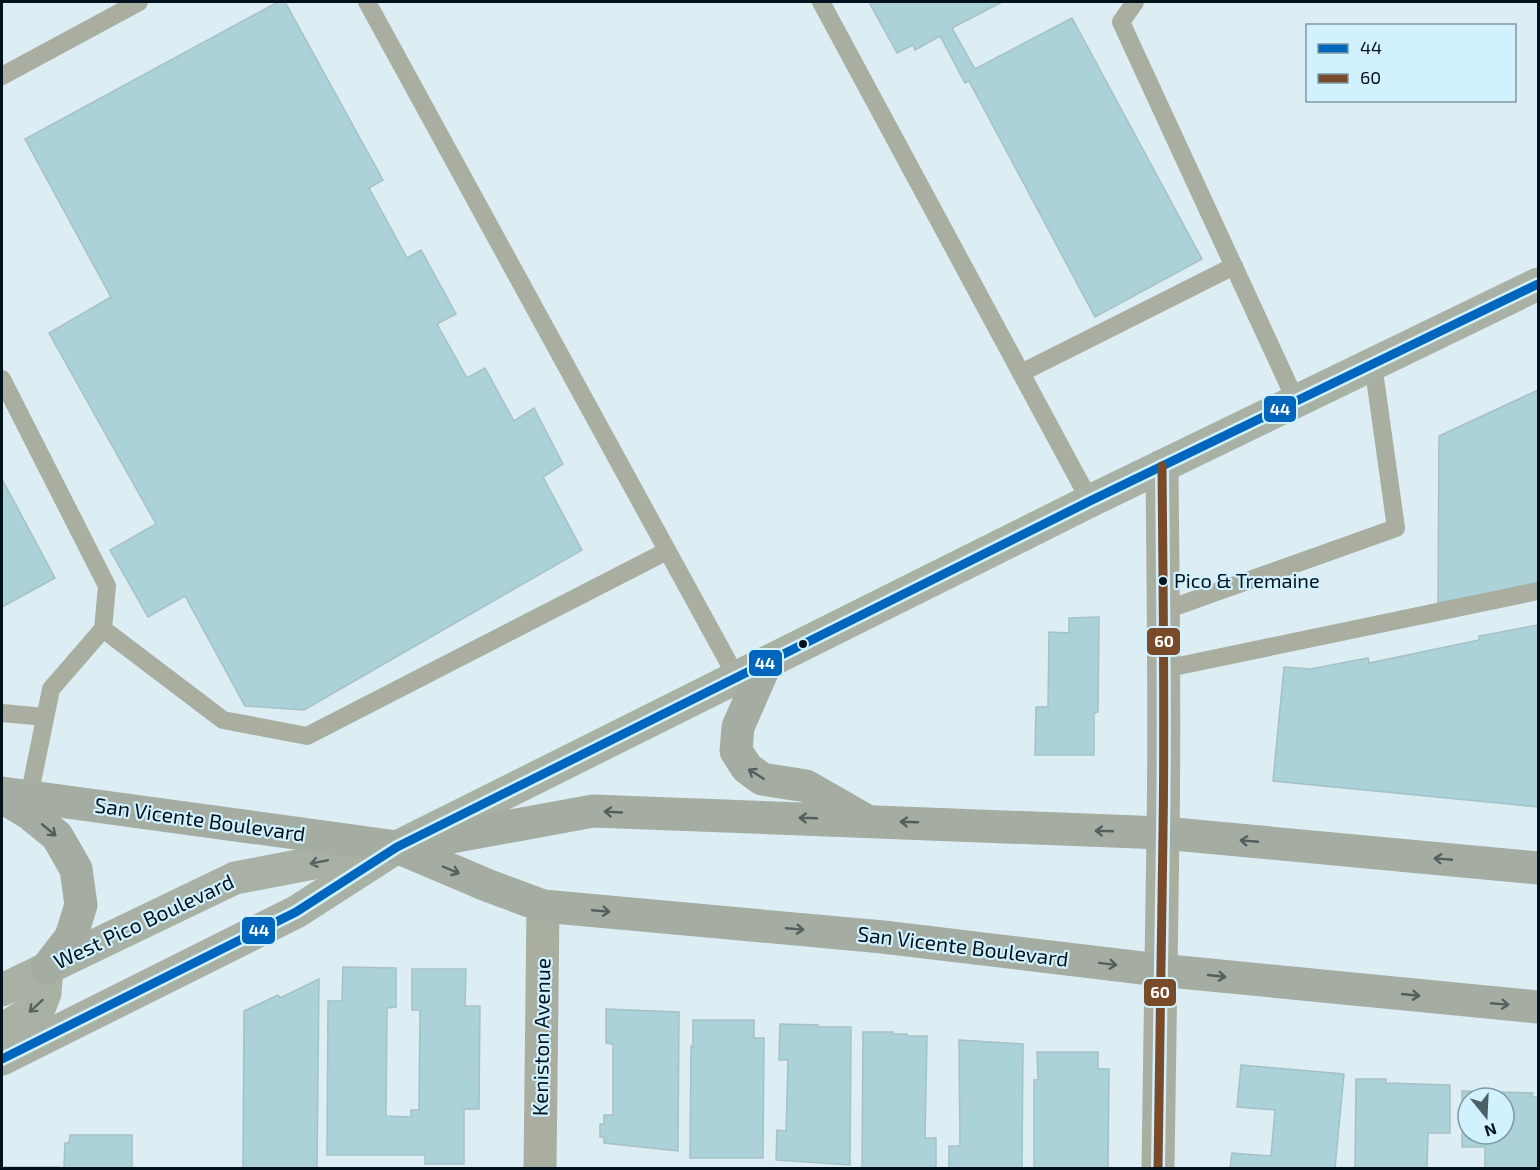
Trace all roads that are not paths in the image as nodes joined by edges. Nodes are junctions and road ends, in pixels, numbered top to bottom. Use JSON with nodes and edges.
{"nodes":[{"id":1,"x":139,"y":2,"type":"edge"},
{"id":2,"x":367,"y":2,"type":"edge"},
{"id":3,"x":821,"y":2,"type":"edge"},
{"id":4,"x":1135,"y":2,"type":"edge"},
{"id":5,"x":2,"y":76,"type":"edge"},
{"id":6,"x":1234,"y":266,"type":"junction"},
{"id":7,"x":1539,"y":284,"type":"edge"},
{"id":8,"x":1373,"y":364,"type":"junction"},
{"id":9,"x":1022,"y":373,"type":"junction"},
{"id":10,"x":2,"y":378,"type":"edge"},
{"id":11,"x":1296,"y":401,"type":"junction"},
{"id":12,"x":1162,"y":466,"type":"junction"},
{"id":13,"x":1090,"y":501,"type":"junction"},
{"id":14,"x":667,"y":551,"type":"junction"},
{"id":15,"x":1539,"y":591,"type":"edge"},
{"id":16,"x":1163,"y":611,"type":"junction"},
{"id":17,"x":103,"y":629,"type":"junction"},
{"id":18,"x":766,"y":663,"type":"junction"},
{"id":19,"x":1164,"y":669,"type":"junction"},
{"id":20,"x":737,"y":678,"type":"junction"},
{"id":21,"x":2,"y":713,"type":"edge"},
{"id":22,"x":45,"y":717,"type":"junction"},
{"id":23,"x":11,"y":796,"type":"edge"},
{"id":24,"x":867,"y":820,"type":"junction"},
{"id":25,"x":1163,"y":833,"type":"junction"},
{"id":26,"x":398,"y":847,"type":"junction"},
{"id":27,"x":1539,"y":868,"type":"edge"},
{"id":28,"x":543,"y":906,"type":"junction"},
{"id":29,"x":46,"y":968,"type":"junction"},
{"id":30,"x":1159,"y":970,"type":"junction"},
{"id":31,"x":2,"y":990,"type":"edge"},
{"id":32,"x":1539,"y":1007,"type":"edge"},
{"id":33,"x":2,"y":1030,"type":"edge"},
{"id":34,"x":2,"y":1059,"type":"edge"},
{"id":35,"x":540,"y":1168,"type":"edge"},
{"id":36,"x":1158,"y":1168,"type":"edge"}],
"edges":[{"from":1,"to":5,"type":"lane"},
{"from":2,"to":14,"type":"lane"},
{"from":3,"to":9,"type":"lane"},
{"from":4,"to":6,"type":"lane"},
{"from":6,"to":9,"type":"lane"},
{"from":6,"to":11,"type":"lane"},
{"from":7,"to":8,"type":"main road","name":"West Pico Boulevard"},
{"from":8,"to":11,"type":"main road","name":"West Pico Boulevard"},
{"from":8,"to":16,"type":"lane"},
{"from":9,"to":13,"type":"lane"},
{"from":10,"to":17,"type":"lane"},
{"from":11,"to":12,"type":"main road","name":"West Pico Boulevard"},
{"from":12,"to":13,"type":"main road","name":"West Pico Boulevard"},
{"from":12,"to":16,"type":"street"},
{"from":13,"to":18,"type":"main road","name":"West Pico Boulevard"},
{"from":14,"to":17,"type":"lane"},
{"from":14,"to":20,"type":"lane"},
{"from":15,"to":19,"type":"lane"},
{"from":16,"to":19,"type":"street"},
{"from":17,"to":22,"type":"lane"},
{"from":18,"to":20,"type":"main road","name":"West Pico Boulevard"},
{"from":24,"to":18,"type":"main road","one_way":true},
{"from":19,"to":25,"type":"street"},
{"from":20,"to":26,"type":"main road","name":"West Pico Boulevard"},
{"from":21,"to":22,"type":"lane"},
{"from":22,"to":23,"type":"lane"},
{"from":23,"to":26,"type":"main road","name":"San Vicente Boulevard"},
{"from":23,"to":29,"type":"main road","one_way":true},
{"from":25,"to":24,"type":"main road","name":"San Vicente Boulevard","one_way":true},
{"from":24,"to":26,"type":"main road","name":"San Vicente Boulevard","one_way":true},
{"from":27,"to":25,"type":"main road","name":"San Vicente Boulevard","one_way":true},
{"from":25,"to":30,"type":"street"},
{"from":26,"to":28,"type":"main road","name":"San Vicente Boulevard","one_way":true},
{"from":26,"to":29,"type":"main road","name":"West Pico Boulevard","one_way":true},
{"from":26,"to":34,"type":"main road","name":"West Pico Boulevard"},
{"from":28,"to":30,"type":"main road","name":"San Vicente Boulevard","one_way":true},
{"from":28,"to":35,"type":"street","name":"Keniston Avenue"},
{"from":29,"to":31,"type":"main road","name":"West Pico Boulevard"},
{"from":29,"to":33,"type":"main road","one_way":true},
{"from":30,"to":32,"type":"main road","name":"San Vicente Boulevard","one_way":true},
{"from":30,"to":36,"type":"street"}]}
